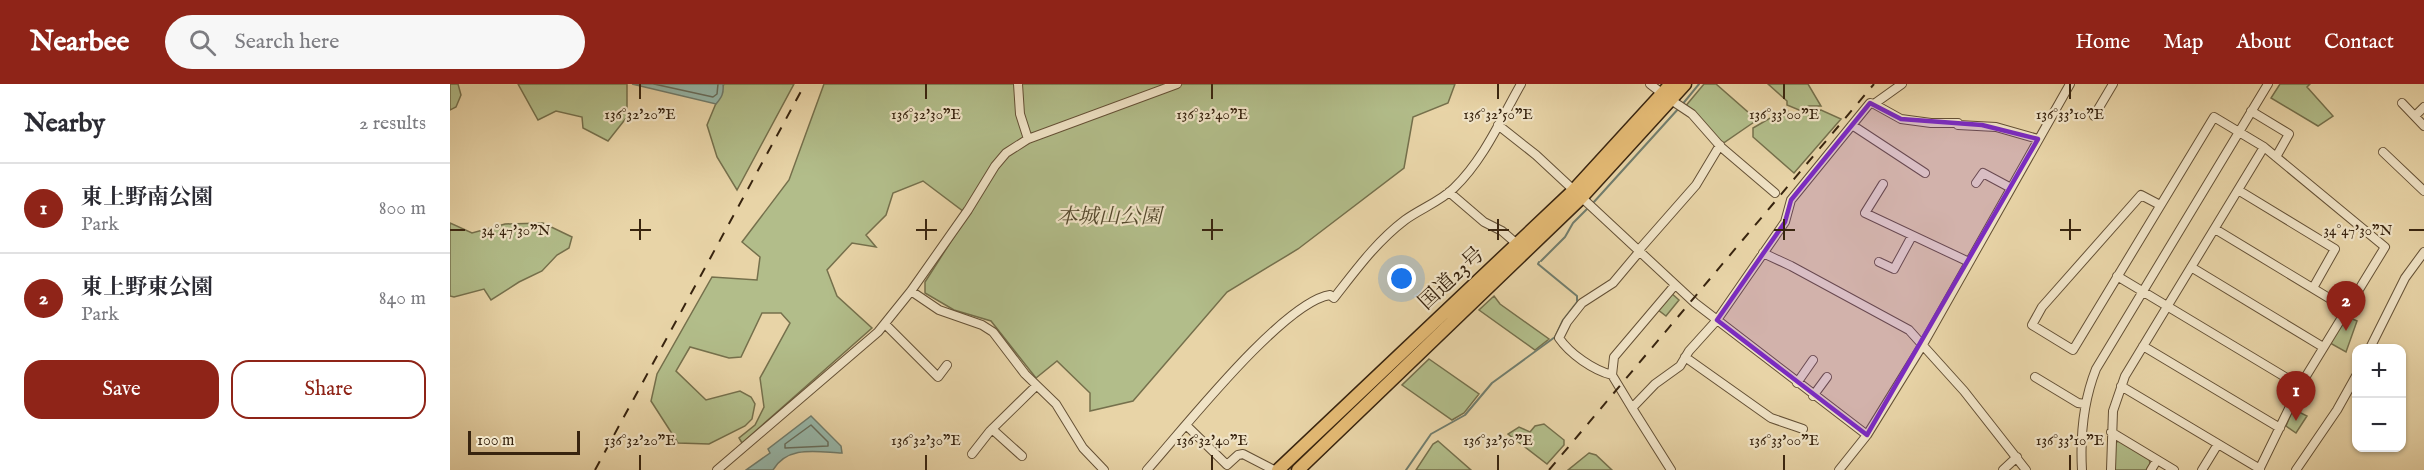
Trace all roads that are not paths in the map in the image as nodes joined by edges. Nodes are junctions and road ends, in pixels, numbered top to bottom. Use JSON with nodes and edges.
{"nodes":[{"id":1,"x":1017,"y":84,"type":"edge"},
{"id":2,"x":1177,"y":84,"type":"edge"},
{"id":3,"x":1521,"y":84,"type":"edge"},
{"id":4,"x":1650,"y":84,"type":"edge"},
{"id":5,"x":1671,"y":84,"type":"edge"},
{"id":6,"x":1685,"y":84,"type":"edge"},
{"id":7,"x":1902,"y":84,"type":"edge"},
{"id":8,"x":2070,"y":84,"type":"edge"},
{"id":9,"x":2113,"y":84,"type":"edge"},
{"id":10,"x":2268,"y":84,"type":"edge"},
{"id":11,"x":1667,"y":97,"type":"junction"},
{"id":12,"x":2402,"y":103,"type":"dead end"},
{"id":13,"x":1874,"y":104,"type":"junction"},
{"id":14,"x":2424,"y":107,"type":"edge"},
{"id":15,"x":2251,"y":111,"type":"junction"},
{"id":16,"x":2094,"y":116,"type":"dead end"},
{"id":17,"x":2415,"y":116,"type":"junction"},
{"id":18,"x":1498,"y":125,"type":"junction"},
{"id":19,"x":1852,"y":125,"type":"junction"},
{"id":20,"x":2424,"y":126,"type":"edge"},
{"id":21,"x":2239,"y":132,"type":"junction"},
{"id":22,"x":1028,"y":139,"type":"junction"},
{"id":23,"x":2038,"y":139,"type":"junction"},
{"id":24,"x":1720,"y":145,"type":"junction"},
{"id":25,"x":2264,"y":147,"type":"junction"},
{"id":26,"x":2383,"y":152,"type":"dead end"},
{"id":27,"x":2276,"y":157,"type":"junction"},
{"id":28,"x":1925,"y":173,"type":"dead end"},
{"id":29,"x":1976,"y":183,"type":"dead end"},
{"id":30,"x":1883,"y":184,"type":"dead end"},
{"id":31,"x":2011,"y":188,"type":"junction"},
{"id":32,"x":2238,"y":190,"type":"junction"},
{"id":33,"x":2424,"y":191,"type":"edge"},
{"id":34,"x":1449,"y":192,"type":"junction"},
{"id":35,"x":1775,"y":193,"type":"dead end"},
{"id":36,"x":1577,"y":195,"type":"junction"},
{"id":37,"x":2160,"y":205,"type":"junction"},
{"id":38,"x":2215,"y":229,"type":"junction"},
{"id":39,"x":1912,"y":236,"type":"junction"},
{"id":40,"x":1517,"y":244,"type":"junction"},
{"id":41,"x":1639,"y":251,"type":"junction"},
{"id":42,"x":2424,"y":252,"type":"edge"},
{"id":43,"x":1763,"y":254,"type":"junction"},
{"id":44,"x":1879,"y":262,"type":"dead end"},
{"id":45,"x":1969,"y":262,"type":"junction"},
{"id":46,"x":2191,"y":267,"type":"junction"},
{"id":47,"x":2117,"y":276,"type":"junction"},
{"id":48,"x":1675,"y":285,"type":"junction"},
{"id":49,"x":2313,"y":288,"type":"junction"},
{"id":50,"x":911,"y":291,"type":"junction"},
{"id":51,"x":2143,"y":291,"type":"junction"},
{"id":52,"x":2168,"y":306,"type":"junction"},
{"id":53,"x":2347,"y":309,"type":"junction"},
{"id":54,"x":1717,"y":320,"type":"junction"},
{"id":55,"x":885,"y":324,"type":"junction"},
{"id":56,"x":2372,"y":344,"type":"edge"},
{"id":57,"x":1922,"y":346,"type":"junction"},
{"id":58,"x":2143,"y":346,"type":"junction"},
{"id":59,"x":2323,"y":347,"type":"junction"},
{"id":60,"x":1686,"y":357,"type":"junction"},
{"id":61,"x":1813,"y":360,"type":"dead end"},
{"id":62,"x":947,"y":365,"type":"dead end"},
{"id":63,"x":1612,"y":375,"type":"junction"},
{"id":64,"x":1827,"y":376,"type":"dead end"},
{"id":65,"x":2035,"y":377,"type":"dead end"},
{"id":66,"x":1797,"y":383,"type":"junction"},
{"id":67,"x":2352,"y":383,"type":"edge"},
{"id":68,"x":1036,"y":386,"type":"junction"},
{"id":69,"x":2121,"y":386,"type":"junction"},
{"id":70,"x":2300,"y":386,"type":"junction"},
{"id":71,"x":1814,"y":396,"type":"junction"},
{"id":72,"x":2085,"y":404,"type":"junction"},
{"id":73,"x":1632,"y":408,"type":"junction"},
{"id":74,"x":1186,"y":425,"type":"junction"},
{"id":75,"x":2280,"y":428,"type":"junction"},
{"id":76,"x":992,"y":429,"type":"junction"},
{"id":77,"x":1803,"y":429,"type":"dead end"},
{"id":78,"x":2111,"y":432,"type":"junction"},
{"id":79,"x":1867,"y":435,"type":"junction"},
{"id":80,"x":2218,"y":444,"type":"junction"},
{"id":81,"x":972,"y":454,"type":"dead end"},
{"id":82,"x":1022,"y":456,"type":"dead end"},
{"id":83,"x":2017,"y":457,"type":"junction"},
{"id":84,"x":2157,"y":460,"type":"junction"},
{"id":85,"x":2259,"y":469,"type":"edge"},
{"id":86,"x":717,"y":470,"type":"edge"},
{"id":87,"x":1104,"y":470,"type":"edge"},
{"id":88,"x":1147,"y":470,"type":"edge"},
{"id":89,"x":1276,"y":470,"type":"edge"},
{"id":90,"x":1298,"y":470,"type":"edge"},
{"id":91,"x":1671,"y":470,"type":"edge"},
{"id":92,"x":1839,"y":470,"type":"edge"},
{"id":93,"x":2003,"y":470,"type":"edge"},
{"id":94,"x":2026,"y":470,"type":"edge"},
{"id":95,"x":2082,"y":470,"type":"edge"},
{"id":96,"x":2111,"y":470,"type":"edge"},
{"id":97,"x":2151,"y":470,"type":"edge"},
{"id":98,"x":2174,"y":470,"type":"edge"},
{"id":99,"x":2202,"y":470,"type":"edge"},
{"id":100,"x":2296,"y":470,"type":"edge"}],
"edges":[{"from":1,"to":22,"type":"street"},
{"from":2,"to":22,"type":"street"},
{"from":3,"to":18,"type":"street"},
{"from":4,"to":11,"type":"street"},
{"from":5,"to":11,"type":"highway","name":"国道23号"},
{"from":6,"to":11,"type":"highway","name":"国道23号"},
{"from":7,"to":13,"type":"street"},
{"from":8,"to":23,"type":"street"},
{"from":9,"to":16,"type":"street"},
{"from":10,"to":15,"type":"street"},
{"from":11,"to":24,"type":"street"},
{"from":11,"to":36,"type":"highway","name":"国道23号"},
{"from":12,"to":17,"type":"street"},
{"from":13,"to":19,"type":"street"},
{"from":13,"to":23,"type":"street"},
{"from":14,"to":17,"type":"street"},
{"from":15,"to":21,"type":"street"},
{"from":15,"to":27,"type":"street"},
{"from":17,"to":20,"type":"street"},
{"from":18,"to":34,"type":"street"},
{"from":18,"to":36,"type":"street"},
{"from":19,"to":28,"type":"street"},
{"from":19,"to":43,"type":"street"},
{"from":21,"to":25,"type":"street"},
{"from":21,"to":37,"type":"street"},
{"from":21,"to":51,"type":"street"},
{"from":22,"to":50,"type":"street"},
{"from":23,"to":31,"type":"street"},
{"from":24,"to":35,"type":"street"},
{"from":24,"to":41,"type":"street"},
{"from":25,"to":27,"type":"street"},
{"from":25,"to":32,"type":"street"},
{"from":26,"to":33,"type":"street"},
{"from":27,"to":53,"type":"street"},
{"from":29,"to":31,"type":"street"},
{"from":30,"to":39,"type":"street"},
{"from":31,"to":45,"type":"street"},
{"from":32,"to":38,"type":"street"},
{"from":32,"to":49,"type":"street"},
{"from":34,"to":40,"type":"street"},
{"from":34,"to":74,"type":"street"},
{"from":36,"to":40,"type":"highway","name":"国道23号"},
{"from":36,"to":41,"type":"street"},
{"from":36,"to":90,"type":"highway","name":"国道23号"},
{"from":37,"to":47,"type":"street"},
{"from":37,"to":47,"type":"street"},
{"from":38,"to":46,"type":"street"},
{"from":38,"to":49,"type":"street"},
{"from":39,"to":44,"type":"street"},
{"from":39,"to":45,"type":"street"},
{"from":40,"to":89,"type":"highway","name":"国道23号"},
{"from":41,"to":48,"type":"street"},
{"from":41,"to":63,"type":"street"},
{"from":42,"to":56,"type":"street"},
{"from":43,"to":54,"type":"street"},
{"from":43,"to":57,"type":"street"},
{"from":45,"to":57,"type":"street"},
{"from":46,"to":52,"type":"street"},
{"from":46,"to":59,"type":"street"},
{"from":47,"to":51,"type":"street"},
{"from":48,"to":54,"type":"street"},
{"from":48,"to":63,"type":"street"},
{"from":49,"to":53,"type":"street"},
{"from":50,"to":55,"type":"street"},
{"from":50,"to":68,"type":"street"},
{"from":51,"to":52,"type":"street"},
{"from":51,"to":72,"type":"street"},
{"from":52,"to":58,"type":"street"},
{"from":52,"to":70,"type":"street"},
{"from":53,"to":59,"type":"street"},
{"from":54,"to":60,"type":"street"},
{"from":54,"to":66,"type":"street"},
{"from":55,"to":62,"type":"street"},
{"from":55,"to":86,"type":"street"},
{"from":57,"to":79,"type":"street"},
{"from":57,"to":83,"type":"street"},
{"from":58,"to":69,"type":"street"},
{"from":58,"to":75,"type":"street"},
{"from":59,"to":70,"type":"street"},
{"from":60,"to":73,"type":"street"},
{"from":60,"to":77,"type":"street"},
{"from":61,"to":66,"type":"street"},
{"from":63,"to":73,"type":"street"},
{"from":64,"to":71,"type":"street"},
{"from":65,"to":72,"type":"street"},
{"from":66,"to":71,"type":"street"},
{"from":67,"to":100,"type":"street"},
{"from":68,"to":76,"type":"street"},
{"from":68,"to":87,"type":"street"},
{"from":69,"to":78,"type":"street"},
{"from":69,"to":80,"type":"street"},
{"from":70,"to":75,"type":"street"},
{"from":71,"to":79,"type":"street"},
{"from":72,"to":95,"type":"street"},
{"from":73,"to":91,"type":"street"},
{"from":74,"to":88,"type":"street"},
{"from":74,"to":89,"type":"street"},
{"from":75,"to":85,"type":"street"},
{"from":76,"to":81,"type":"street"},
{"from":76,"to":82,"type":"street"},
{"from":78,"to":84,"type":"street"},
{"from":78,"to":96,"type":"street"},
{"from":79,"to":92,"type":"street"},
{"from":80,"to":85,"type":"street"},
{"from":80,"to":99,"type":"street"},
{"from":83,"to":93,"type":"street"},
{"from":83,"to":94,"type":"street"},
{"from":84,"to":97,"type":"street"},
{"from":84,"to":98,"type":"street"}]}
